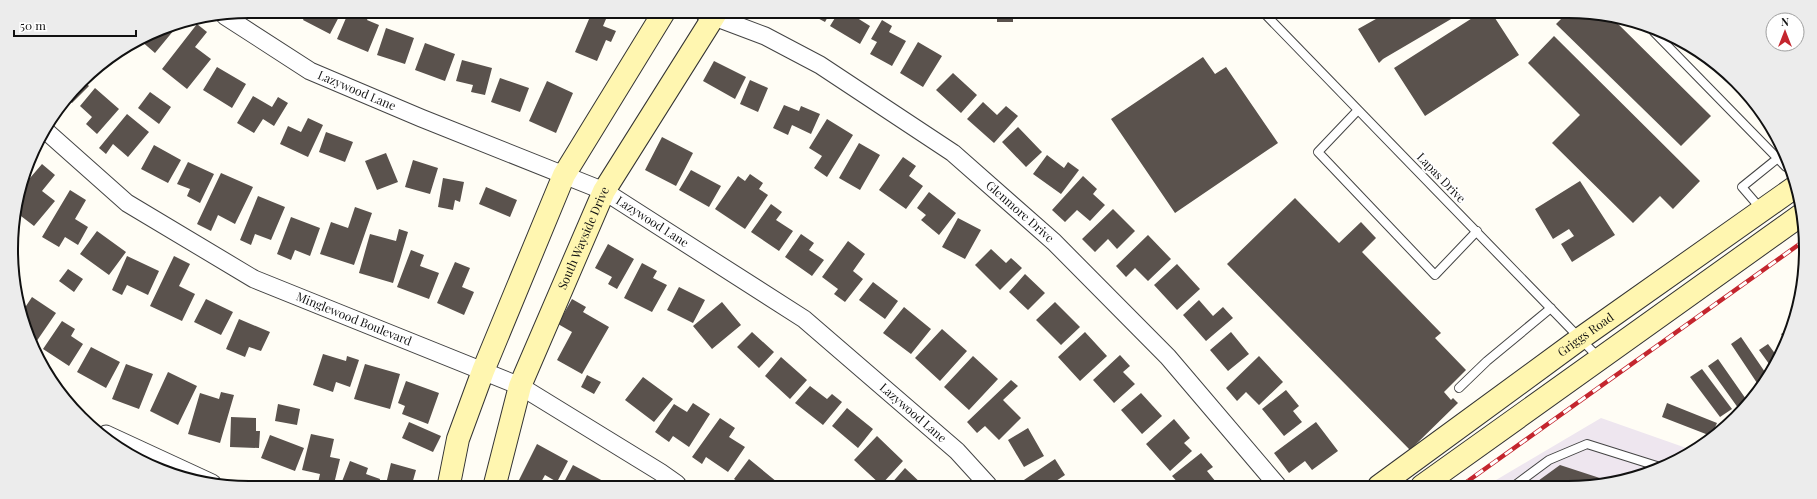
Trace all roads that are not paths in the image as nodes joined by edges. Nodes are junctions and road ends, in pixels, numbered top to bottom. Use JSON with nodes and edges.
{"nodes":[{"id":1,"x":660,"y":18,"type":"edge"},
{"id":2,"x":709,"y":18,"type":"edge"},
{"id":3,"x":721,"y":18,"type":"edge"},
{"id":4,"x":1269,"y":18,"type":"edge"},
{"id":5,"x":229,"y":19,"type":"edge"},
{"id":6,"x":1659,"y":37,"type":"edge"},
{"id":7,"x":1358,"y":110,"type":"junction"},
{"id":8,"x":49,"y":134,"type":"edge"},
{"id":9,"x":1778,"y":158,"type":"junction"},
{"id":10,"x":1781,"y":162,"type":"edge"},
{"id":11,"x":564,"y":175,"type":"junction"},
{"id":12,"x":1791,"y":190,"type":"edge"},
{"id":13,"x":604,"y":191,"type":"junction"},
{"id":14,"x":1762,"y":210,"type":"junction"},
{"id":15,"x":1797,"y":218,"type":"edge"},
{"id":16,"x":1477,"y":231,"type":"junction"},
{"id":17,"x":1551,"y":308,"type":"junction"},
{"id":18,"x":1581,"y":338,"type":"junction"},
{"id":19,"x":1600,"y":359,"type":"junction"},
{"id":20,"x":483,"y":371,"type":"junction"},
{"id":21,"x":520,"y":386,"type":"junction"},
{"id":22,"x":1459,"y":388,"type":"dead end"},
{"id":23,"x":118,"y":440,"type":"edge"},
{"id":24,"x":1652,"y":465,"type":"edge"},
{"id":25,"x":187,"y":472,"type":"edge"},
{"id":26,"x":450,"y":481,"type":"edge"},
{"id":27,"x":496,"y":481,"type":"edge"},
{"id":28,"x":673,"y":481,"type":"edge"},
{"id":29,"x":984,"y":481,"type":"edge"},
{"id":30,"x":1274,"y":481,"type":"edge"},
{"id":31,"x":1386,"y":481,"type":"edge"},
{"id":32,"x":1429,"y":481,"type":"edge"},
{"id":33,"x":1521,"y":481,"type":"edge"}],
"edges":[{"from":1,"to":11,"type":"main road"},
{"from":2,"to":13,"type":"main road","name":"South Wayside Drive"},
{"from":3,"to":30,"type":"street","name":"Glenmore Drive"},
{"from":4,"to":7,"type":"lane","name":"Lapas Drive"},
{"from":5,"to":11,"type":"street","name":"Lazywood Lane"},
{"from":6,"to":9,"type":"lane"},
{"from":7,"to":16,"type":"lane","name":"Lapas Drive"},
{"from":7,"to":16,"type":"lane"},
{"from":8,"to":20,"type":"street","name":"Minglewood Boulevard"},
{"from":9,"to":10,"type":"lane"},
{"from":9,"to":14,"type":"lane"},
{"from":11,"to":13,"type":"street","name":"Lazywood Lane"},
{"from":11,"to":20,"type":"main road"},
{"from":12,"to":14,"type":"main road","name":"Griggs Road"},
{"from":13,"to":21,"type":"main road","name":"South Wayside Drive"},
{"from":13,"to":29,"type":"street","name":"Lazywood Lane"},
{"from":14,"to":18,"type":"main road","name":"Griggs Road"},
{"from":15,"to":19,"type":"main road"},
{"from":16,"to":17,"type":"lane","name":"Lapas Drive"},
{"from":17,"to":18,"type":"lane","name":"Lapas Drive"},
{"from":17,"to":22,"type":"lane"},
{"from":18,"to":19,"type":"lane","name":"Lapas Drive"},
{"from":18,"to":31,"type":"main road","name":"Griggs Road"},
{"from":19,"to":32,"type":"main road"},
{"from":20,"to":21,"type":"street","name":"Minglewood Boulevard"},
{"from":20,"to":26,"type":"main road"},
{"from":21,"to":27,"type":"main road","name":"South Wayside Drive"},
{"from":21,"to":28,"type":"street","name":"Minglewood Boulevard"},
{"from":23,"to":25,"type":"street"},
{"from":24,"to":33,"type":"lane"}]}
